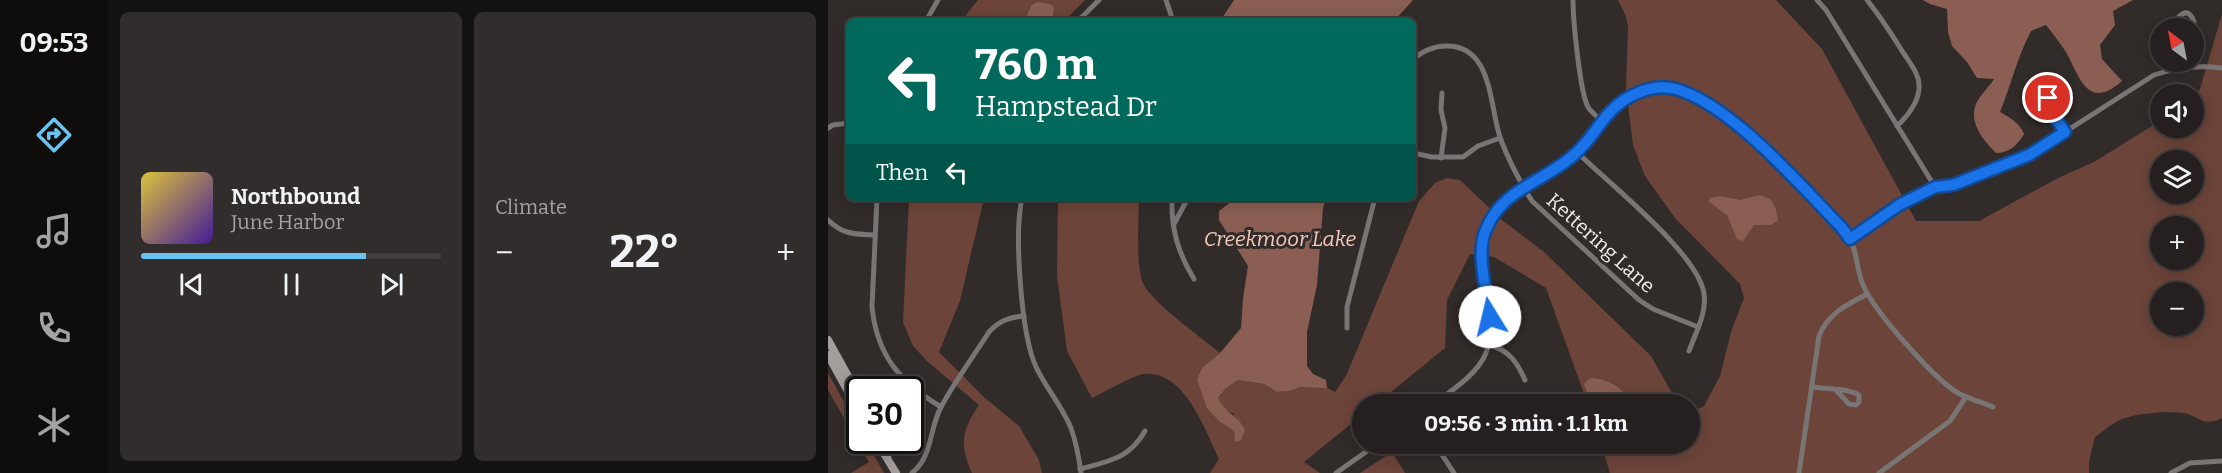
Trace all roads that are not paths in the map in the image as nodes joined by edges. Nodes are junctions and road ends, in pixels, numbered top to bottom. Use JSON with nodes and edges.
{"nodes":[{"id":1,"x":938,"y":0,"type":"edge"},
{"id":2,"x":1099,"y":0,"type":"edge"},
{"id":3,"x":1166,"y":0,"type":"edge"},
{"id":4,"x":1573,"y":0,"type":"edge"},
{"id":5,"x":1817,"y":0,"type":"edge"},
{"id":6,"x":1867,"y":0,"type":"edge"},
{"id":7,"x":928,"y":18,"type":"edge"},
{"id":8,"x":1081,"y":18,"type":"edge"},
{"id":9,"x":1172,"y":18,"type":"edge"},
{"id":10,"x":2177,"y":18,"type":"edge"},
{"id":11,"x":2192,"y":18,"type":"edge"},
{"id":12,"x":1416,"y":56,"type":"edge"},
{"id":13,"x":2204,"y":67,"type":"edge"},
{"id":14,"x":2222,"y":68,"type":"edge"},
{"id":15,"x":2164,"y":72,"type":"edge"},
{"id":16,"x":1442,"y":93,"type":"dead end"},
{"id":17,"x":2054,"y":116,"type":"dead end"},
{"id":18,"x":1601,"y":121,"type":"junction"},
{"id":19,"x":846,"y":124,"type":"edge"},
{"id":20,"x":1897,"y":126,"type":"junction"},
{"id":21,"x":828,"y":128,"type":"edge"},
{"id":22,"x":2065,"y":132,"type":"junction"},
{"id":23,"x":1500,"y":138,"type":"junction"},
{"id":24,"x":1577,"y":152,"type":"junction"},
{"id":25,"x":1416,"y":154,"type":"edge"},
{"id":26,"x":1441,"y":158,"type":"junction"},
{"id":27,"x":1935,"y":187,"type":"junction"},
{"id":28,"x":1524,"y":188,"type":"junction"},
{"id":29,"x":877,"y":201,"type":"edge"},
{"id":30,"x":1022,"y":201,"type":"edge"},
{"id":31,"x":1172,"y":201,"type":"edge"},
{"id":32,"x":1186,"y":201,"type":"edge"},
{"id":33,"x":1375,"y":201,"type":"edge"},
{"id":34,"x":828,"y":220,"type":"edge"},
{"id":35,"x":1173,"y":225,"type":"junction"},
{"id":36,"x":875,"y":235,"type":"junction"},
{"id":37,"x":1850,"y":239,"type":"junction"},
{"id":38,"x":1194,"y":279,"type":"dead end"},
{"id":39,"x":1867,"y":294,"type":"junction"},
{"id":40,"x":1024,"y":316,"type":"junction"},
{"id":41,"x":1698,"y":327,"type":"junction"},
{"id":42,"x":1347,"y":328,"type":"dead end"},
{"id":43,"x":828,"y":340,"type":"edge"},
{"id":44,"x":1490,"y":345,"type":"junction"},
{"id":45,"x":1689,"y":351,"type":"dead end"},
{"id":46,"x":828,"y":355,"type":"edge"},
{"id":47,"x":848,"y":376,"type":"edge"},
{"id":48,"x":1525,"y":380,"type":"dead end"},
{"id":49,"x":1812,"y":387,"type":"junction"},
{"id":50,"x":846,"y":388,"type":"edge"},
{"id":51,"x":1836,"y":390,"type":"dead end"},
{"id":52,"x":1447,"y":394,"type":"edge"},
{"id":53,"x":1966,"y":397,"type":"junction"},
{"id":54,"x":941,"y":407,"type":"junction"},
{"id":55,"x":1993,"y":407,"type":"dead end"},
{"id":56,"x":1145,"y":431,"type":"dead end"},
{"id":57,"x":884,"y":454,"type":"edge"},
{"id":58,"x":886,"y":454,"type":"edge"},
{"id":59,"x":1363,"y":454,"type":"edge"},
{"id":60,"x":1442,"y":454,"type":"edge"},
{"id":61,"x":888,"y":460,"type":"junction"},
{"id":62,"x":2222,"y":461,"type":"edge"},
{"id":63,"x":1081,"y":471,"type":"edge"},
{"id":64,"x":895,"y":472,"type":"edge"},
{"id":65,"x":912,"y":473,"type":"edge"},
{"id":66,"x":1336,"y":473,"type":"edge"},
{"id":67,"x":1454,"y":473,"type":"edge"},
{"id":68,"x":1799,"y":473,"type":"edge"},
{"id":69,"x":1879,"y":473,"type":"edge"},
{"id":70,"x":2171,"y":473,"type":"edge"}],
"edges":[{"from":1,"to":7,"type":"street"},
{"from":2,"to":8,"type":"street"},
{"from":3,"to":9,"type":"street"},
{"from":4,"to":18,"type":"street"},
{"from":5,"to":20,"type":"street"},
{"from":6,"to":20,"type":"street"},
{"from":10,"to":11,"type":"street"},
{"from":12,"to":23,"type":"street","name":"Kettering Lane"},
{"from":13,"to":14,"type":"street"},
{"from":15,"to":22,"type":"street"},
{"from":16,"to":26,"type":"street"},
{"from":17,"to":22,"type":"street"},
{"from":18,"to":24,"type":"street"},
{"from":18,"to":37,"type":"street"},
{"from":19,"to":21,"type":"street"},
{"from":20,"to":27,"type":"street"},
{"from":22,"to":27,"type":"street"},
{"from":23,"to":26,"type":"street"},
{"from":23,"to":28,"type":"street","name":"Kettering Lane"},
{"from":24,"to":28,"type":"street"},
{"from":24,"to":41,"type":"street"},
{"from":25,"to":26,"type":"street"},
{"from":27,"to":37,"type":"street"},
{"from":28,"to":41,"type":"street","name":"Kettering Lane"},
{"from":28,"to":44,"type":"street"},
{"from":29,"to":36,"type":"street"},
{"from":30,"to":40,"type":"street"},
{"from":31,"to":35,"type":"street"},
{"from":32,"to":35,"type":"street"},
{"from":33,"to":42,"type":"street"},
{"from":34,"to":36,"type":"street"},
{"from":35,"to":38,"type":"street"},
{"from":36,"to":54,"type":"street"},
{"from":37,"to":39,"type":"street"},
{"from":39,"to":49,"type":"street"},
{"from":39,"to":53,"type":"street"},
{"from":40,"to":54,"type":"street"},
{"from":40,"to":63,"type":"street"},
{"from":41,"to":45,"type":"street"},
{"from":43,"to":47,"type":"street"},
{"from":44,"to":48,"type":"street"},
{"from":44,"to":52,"type":"street"},
{"from":46,"to":50,"type":"street"},
{"from":49,"to":51,"type":"street"},
{"from":49,"to":68,"type":"street"},
{"from":53,"to":55,"type":"street"},
{"from":53,"to":69,"type":"street"},
{"from":54,"to":65,"type":"street"},
{"from":56,"to":63,"type":"street"},
{"from":57,"to":61,"type":"street"},
{"from":58,"to":61,"type":"street"},
{"from":59,"to":66,"type":"street"},
{"from":60,"to":67,"type":"street"},
{"from":61,"to":64,"type":"street"},
{"from":62,"to":70,"type":"street"}]}
